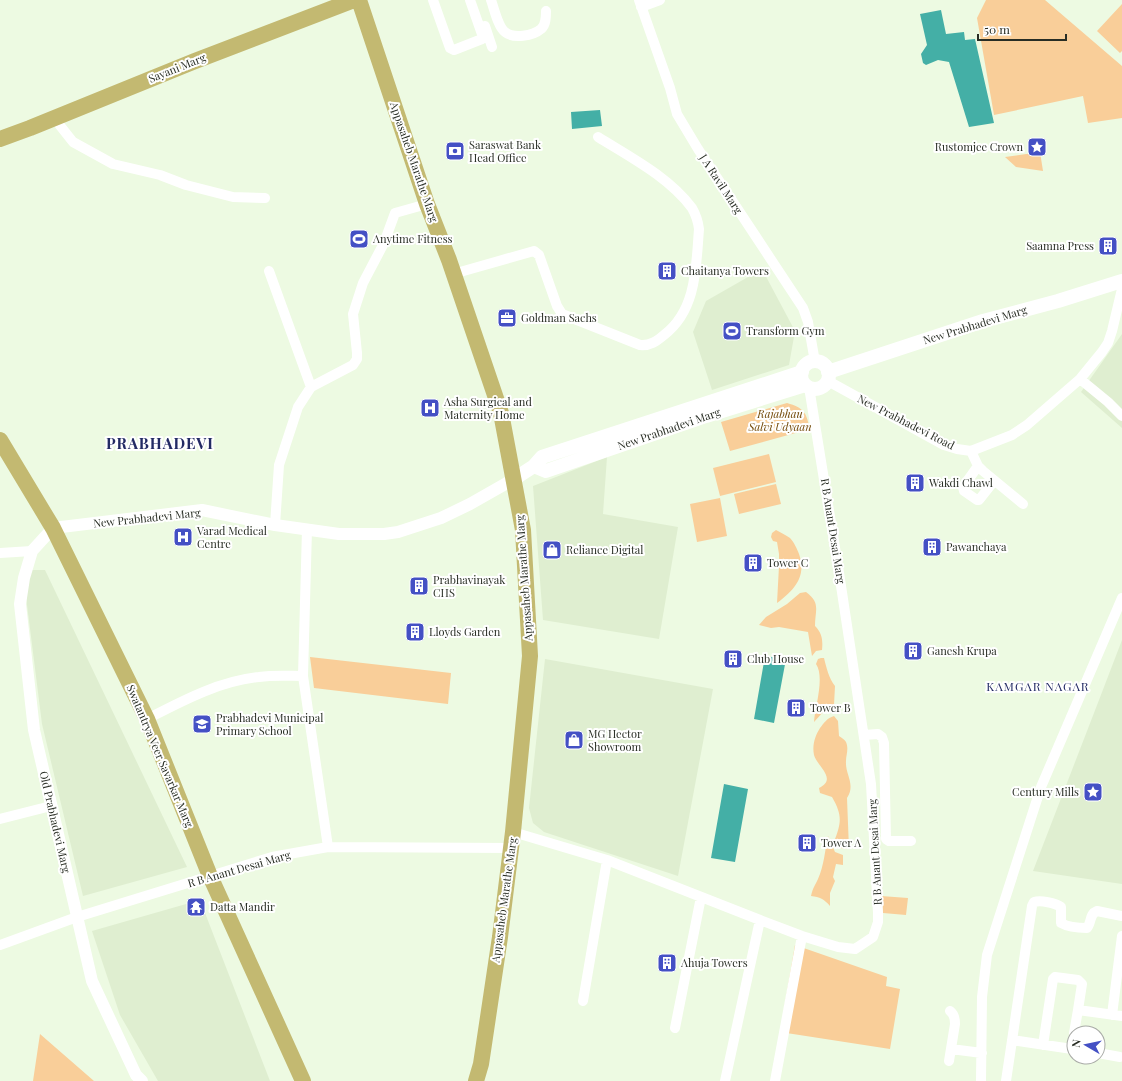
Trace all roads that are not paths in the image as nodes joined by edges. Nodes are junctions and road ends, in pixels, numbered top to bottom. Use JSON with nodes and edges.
{"nodes":[{"id":1,"x":354,"y":0,"type":"edge"},
{"id":2,"x":359,"y":0,"type":"edge"},
{"id":3,"x":433,"y":0,"type":"edge"},
{"id":4,"x":470,"y":0,"type":"edge"},
{"id":5,"x":475,"y":0,"type":"edge"},
{"id":6,"x":491,"y":0,"type":"edge"},
{"id":7,"x":660,"y":0,"type":"edge"},
{"id":8,"x":640,"y":4,"type":"edge"},
{"id":9,"x":546,"y":11,"type":"dead end"},
{"id":10,"x":492,"y":47,"type":"dead end"},
{"id":11,"x":54,"y":118,"type":"junction"},
{"id":12,"x":598,"y":137,"type":"dead end"},
{"id":13,"x":0,"y":139,"type":"edge"},
{"id":14,"x":265,"y":198,"type":"dead end"},
{"id":15,"x":427,"y":204,"type":"junction"},
{"id":16,"x":269,"y":271,"type":"dead end"},
{"id":17,"x":454,"y":274,"type":"junction"},
{"id":18,"x":1122,"y":281,"type":"edge"},
{"id":19,"x":1122,"y":289,"type":"edge"},
{"id":20,"x":815,"y":362,"type":"junction"},
{"id":21,"x":828,"y":376,"type":"junction"},
{"id":22,"x":1080,"y":379,"type":"junction"},
{"id":23,"x":805,"y":381,"type":"junction"},
{"id":24,"x":311,"y":387,"type":"junction"},
{"id":25,"x":1122,"y":416,"type":"edge"},
{"id":26,"x":0,"y":440,"type":"edge"},
{"id":27,"x":971,"y":451,"type":"junction"},
{"id":28,"x":978,"y":466,"type":"junction"},
{"id":29,"x":514,"y":479,"type":"junction"},
{"id":30,"x":994,"y":481,"type":"junction"},
{"id":31,"x":1022,"y":504,"type":"dead end"},
{"id":32,"x":276,"y":525,"type":"junction"},
{"id":33,"x":54,"y":528,"type":"junction"},
{"id":34,"x":307,"y":529,"type":"junction"},
{"id":35,"x":32,"y":551,"type":"junction"},
{"id":36,"x":0,"y":553,"type":"edge"},
{"id":37,"x":1122,"y":598,"type":"edge"},
{"id":38,"x":303,"y":676,"type":"junction"},
{"id":39,"x":147,"y":719,"type":"junction"},
{"id":40,"x":864,"y":735,"type":"junction"},
{"id":41,"x":51,"y":806,"type":"junction"},
{"id":42,"x":0,"y":819,"type":"edge"},
{"id":43,"x":513,"y":832,"type":"junction"},
{"id":44,"x":911,"y":841,"type":"dead end"},
{"id":45,"x":328,"y":847,"type":"junction"},
{"id":46,"x":511,"y":848,"type":"junction"},
{"id":47,"x":607,"y":860,"type":"junction"},
{"id":48,"x":210,"y":876,"type":"junction"},
{"id":49,"x":701,"y":897,"type":"junction"},
{"id":50,"x":1122,"y":916,"type":"edge"},
{"id":51,"x":77,"y":917,"type":"junction"},
{"id":52,"x":760,"y":920,"type":"junction"},
{"id":53,"x":802,"y":936,"type":"junction"},
{"id":54,"x":1122,"y":936,"type":"edge"},
{"id":55,"x":0,"y":945,"type":"edge"},
{"id":56,"x":584,"y":1001,"type":"dead end"},
{"id":57,"x":1078,"y":1010,"type":"junction"},
{"id":58,"x":950,"y":1011,"type":"dead end"},
{"id":59,"x":1117,"y":1015,"type":"edge"},
{"id":60,"x":1075,"y":1025,"type":"edge"},
{"id":61,"x":675,"y":1028,"type":"dead end"},
{"id":62,"x":1012,"y":1040,"type":"junction"},
{"id":63,"x":1043,"y":1045,"type":"junction"},
{"id":64,"x":1066,"y":1048,"type":"edge"},
{"id":65,"x":951,"y":1049,"type":"junction"},
{"id":66,"x":982,"y":1053,"type":"junction"},
{"id":67,"x":1106,"y":1054,"type":"edge"},
{"id":68,"x":1120,"y":1057,"type":"dead end"},
{"id":69,"x":949,"y":1061,"type":"dead end"},
{"id":70,"x":142,"y":1081,"type":"edge"},
{"id":71,"x":303,"y":1081,"type":"edge"},
{"id":72,"x":476,"y":1081,"type":"edge"},
{"id":73,"x":725,"y":1081,"type":"edge"},
{"id":74,"x":775,"y":1081,"type":"edge"},
{"id":75,"x":981,"y":1081,"type":"edge"},
{"id":76,"x":1006,"y":1081,"type":"edge"}],
"edges":[{"from":1,"to":11,"type":"main road","name":"Sayani Marg"},
{"from":2,"to":15,"type":"main road","name":"Appasaheb Marathe Marg"},
{"from":3,"to":4,"type":"street"},
{"from":5,"to":10,"type":"street"},
{"from":6,"to":9,"type":"street"},
{"from":7,"to":8,"type":"street"},
{"from":8,"to":20,"type":"street","name":"J A Ravil Marg"},
{"from":11,"to":13,"type":"main road","name":"Sayani Marg"},
{"from":11,"to":14,"type":"street"},
{"from":12,"to":17,"type":"street"},
{"from":15,"to":17,"type":"main road","name":"Appasaheb Marathe Marg"},
{"from":15,"to":24,"type":"street"},
{"from":16,"to":24,"type":"street"},
{"from":17,"to":29,"type":"main road","name":"Appasaheb Marathe Marg"},
{"from":18,"to":21,"type":"main road","name":"New Prabhadevi Marg"},
{"from":19,"to":22,"type":"street"},
{"from":20,"to":21,"type":"main road"},
{"from":20,"to":23,"type":"main road","name":"New Prabhadevi Marg"},
{"from":21,"to":23,"type":"main road","name":"New Prabhadevi Marg"},
{"from":21,"to":27,"type":"street","name":"New Prabhadevi Road"},
{"from":22,"to":25,"type":"street"},
{"from":22,"to":27,"type":"street"},
{"from":23,"to":29,"type":"main road","name":"New Prabhadevi Marg"},
{"from":23,"to":40,"type":"street","name":"R B Anant Desai Marg"},
{"from":24,"to":32,"type":"street"},
{"from":26,"to":33,"type":"main road","name":"Swatantrya Veer Savarkar Marg"},
{"from":27,"to":28,"type":"street"},
{"from":28,"to":30,"type":"street"},
{"from":28,"to":30,"type":"street"},
{"from":29,"to":34,"type":"street","name":"New Prabhadevi Marg"},
{"from":29,"to":43,"type":"main road","name":"Appasaheb Marathe Marg"},
{"from":30,"to":31,"type":"street"},
{"from":32,"to":33,"type":"street","name":"New Prabhadevi Marg"},
{"from":32,"to":34,"type":"street","name":"New Prabhadevi Marg"},
{"from":33,"to":35,"type":"street"},
{"from":33,"to":39,"type":"main road","name":"Swatantrya Veer Savarkar Marg"},
{"from":34,"to":38,"type":"street"},
{"from":35,"to":36,"type":"street"},
{"from":35,"to":41,"type":"street","name":"Old Prabhadevi Marg"},
{"from":37,"to":66,"type":"street"},
{"from":38,"to":39,"type":"street"},
{"from":38,"to":45,"type":"street"},
{"from":39,"to":48,"type":"main road","name":"Swatantrya Veer Savarkar Marg"},
{"from":40,"to":44,"type":"street"},
{"from":40,"to":53,"type":"street","name":"R B Anant Desai Marg"},
{"from":41,"to":42,"type":"street"},
{"from":41,"to":51,"type":"street","name":"Old Prabhadevi Marg"},
{"from":43,"to":46,"type":"main road","name":"Appasaheb Marathe Marg"},
{"from":43,"to":47,"type":"street","name":"R B Anant Desai Marg"},
{"from":45,"to":46,"type":"street","name":"R B Anant Desai Marg"},
{"from":45,"to":48,"type":"street","name":"R B Anant Desai Marg"},
{"from":46,"to":72,"type":"main road","name":"Appasaheb Marathe Marg"},
{"from":47,"to":49,"type":"street","name":"R B Anant Desai Marg"},
{"from":47,"to":56,"type":"street"},
{"from":48,"to":51,"type":"street","name":"R B Anant Desai Marg"},
{"from":48,"to":71,"type":"main road","name":"Swatantrya Veer Savarkar Marg"},
{"from":49,"to":52,"type":"street","name":"R B Anant Desai Marg"},
{"from":49,"to":61,"type":"street"},
{"from":50,"to":62,"type":"street"},
{"from":51,"to":55,"type":"street","name":"R B Anant Desai Marg"},
{"from":51,"to":70,"type":"street","name":"Old Prabhadevi Marg"},
{"from":52,"to":53,"type":"street","name":"R B Anant Desai Marg"},
{"from":52,"to":73,"type":"street"},
{"from":53,"to":74,"type":"street"},
{"from":54,"to":59,"type":"street"},
{"from":57,"to":59,"type":"street"},
{"from":57,"to":60,"type":"street"},
{"from":57,"to":63,"type":"street"},
{"from":58,"to":65,"type":"street"},
{"from":62,"to":63,"type":"street"},
{"from":62,"to":76,"type":"street"},
{"from":63,"to":64,"type":"street"},
{"from":65,"to":66,"type":"street"},
{"from":65,"to":69,"type":"street"},
{"from":66,"to":75,"type":"street"},
{"from":67,"to":68,"type":"street"}]}
